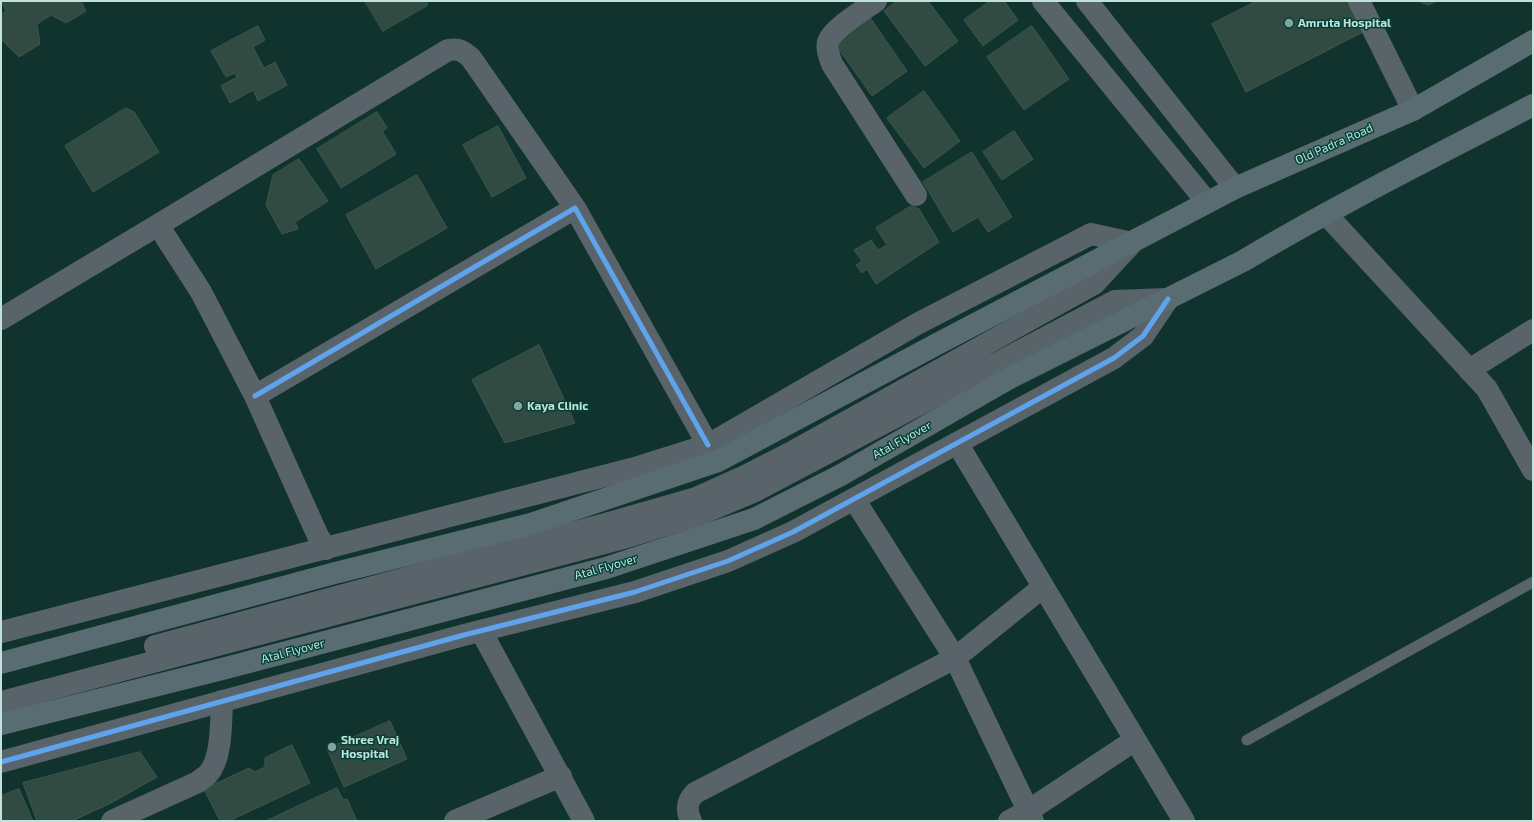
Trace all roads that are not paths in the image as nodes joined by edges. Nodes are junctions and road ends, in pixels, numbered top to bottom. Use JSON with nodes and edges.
{"nodes":[{"id":1,"x":876,"y":1,"type":"edge"},
{"id":2,"x":1042,"y":1,"type":"edge"},
{"id":3,"x":1087,"y":1,"type":"edge"},
{"id":4,"x":1360,"y":1,"type":"edge"},
{"id":5,"x":1533,"y":41,"type":"edge"},
{"id":6,"x":1533,"y":105,"type":"edge"},
{"id":7,"x":1413,"y":110,"type":"junction"},
{"id":8,"x":1235,"y":188,"type":"junction"},
{"id":9,"x":916,"y":195,"type":"dead end"},
{"id":10,"x":1207,"y":202,"type":"junction"},
{"id":11,"x":575,"y":208,"type":"junction"},
{"id":12,"x":1326,"y":214,"type":"junction"},
{"id":13,"x":158,"y":225,"type":"junction"},
{"id":14,"x":1132,"y":242,"type":"junction"},
{"id":15,"x":1168,"y":299,"type":"junction"},
{"id":16,"x":1,"y":319,"type":"edge"},
{"id":17,"x":1533,"y":330,"type":"edge"},
{"id":18,"x":1469,"y":370,"type":"junction"},
{"id":19,"x":255,"y":396,"type":"junction"},
{"id":20,"x":957,"y":443,"type":"junction"},
{"id":21,"x":708,"y":445,"type":"junction"},
{"id":22,"x":1533,"y":470,"type":"edge"},
{"id":23,"x":854,"y":499,"type":"junction"},
{"id":24,"x":326,"y":549,"type":"junction"},
{"id":25,"x":1533,"y":582,"type":"edge"},
{"id":26,"x":1043,"y":587,"type":"junction"},
{"id":27,"x":481,"y":631,"type":"junction"},
{"id":28,"x":1,"y":632,"type":"edge"},
{"id":29,"x":955,"y":658,"type":"junction"},
{"id":30,"x":1,"y":663,"type":"edge"},
{"id":31,"x":1,"y":687,"type":"edge"},
{"id":32,"x":222,"y":701,"type":"junction"},
{"id":33,"x":1,"y":702,"type":"edge"},
{"id":34,"x":1,"y":724,"type":"edge"},
{"id":35,"x":1135,"y":740,"type":"junction"},
{"id":36,"x":1247,"y":740,"type":"dead end"},
{"id":37,"x":1,"y":762,"type":"edge"},
{"id":38,"x":561,"y":776,"type":"junction"},
{"id":39,"x":1031,"y":816,"type":"edge"},
{"id":40,"x":112,"y":821,"type":"edge"},
{"id":41,"x":455,"y":821,"type":"edge"},
{"id":42,"x":584,"y":821,"type":"edge"},
{"id":43,"x":691,"y":821,"type":"edge"},
{"id":44,"x":1009,"y":821,"type":"edge"},
{"id":45,"x":1184,"y":821,"type":"edge"}],
"edges":[{"from":1,"to":9,"type":"street"},
{"from":2,"to":10,"type":"street"},
{"from":3,"to":8,"type":"street"},
{"from":4,"to":7,"type":"street"},
{"from":5,"to":7,"type":"main road","name":"Old Padra Road"},
{"from":6,"to":12,"type":"main road"},
{"from":7,"to":8,"type":"main road","name":"Old Padra Road"},
{"from":8,"to":10,"type":"main road","name":"Old Padra Road"},
{"from":10,"to":14,"type":"main road","name":"Old Padra Road"},
{"from":11,"to":13,"type":"street"},
{"from":11,"to":19,"type":"street"},
{"from":11,"to":21,"type":"street"},
{"from":12,"to":15,"type":"main road"},
{"from":12,"to":18,"type":"street"},
{"from":13,"to":16,"type":"street"},
{"from":13,"to":19,"type":"street"},
{"from":14,"to":21,"type":"street"},
{"from":14,"to":30,"type":"main road"},
{"from":14,"to":31,"type":"street"},
{"from":15,"to":20,"type":"street"},
{"from":15,"to":33,"type":"street"},
{"from":15,"to":34,"type":"main road","name":"Atal Flyover"},
{"from":17,"to":18,"type":"street"},
{"from":18,"to":22,"type":"street"},
{"from":19,"to":24,"type":"street"},
{"from":20,"to":23,"type":"street"},
{"from":20,"to":26,"type":"street"},
{"from":21,"to":24,"type":"street"},
{"from":23,"to":27,"type":"street"},
{"from":23,"to":29,"type":"street"},
{"from":24,"to":28,"type":"street"},
{"from":25,"to":36,"type":"lane"},
{"from":26,"to":29,"type":"street"},
{"from":26,"to":35,"type":"street"},
{"from":27,"to":32,"type":"street"},
{"from":27,"to":38,"type":"street"},
{"from":29,"to":39,"type":"street"},
{"from":29,"to":43,"type":"street"},
{"from":32,"to":37,"type":"street"},
{"from":32,"to":40,"type":"street"},
{"from":35,"to":39,"type":"street"},
{"from":35,"to":45,"type":"street"},
{"from":38,"to":41,"type":"street"},
{"from":38,"to":42,"type":"street"},
{"from":39,"to":44,"type":"street"}]}
